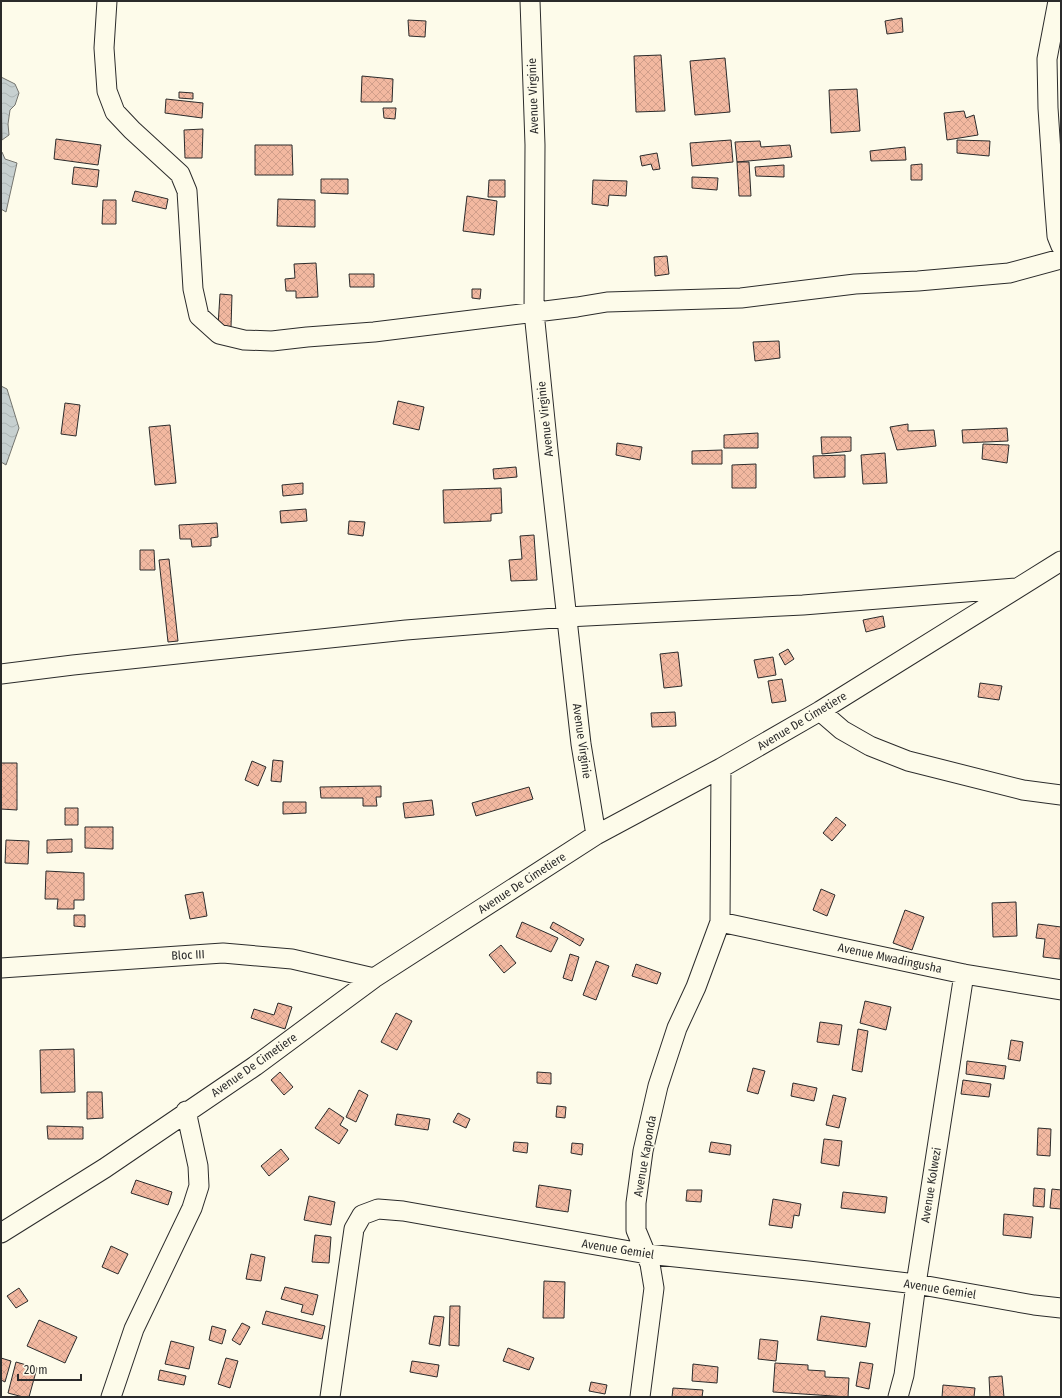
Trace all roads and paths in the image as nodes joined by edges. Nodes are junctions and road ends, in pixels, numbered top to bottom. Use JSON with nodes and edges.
{"nodes":[{"id":1,"x":107,"y":1,"type":"edge"},
{"id":2,"x":530,"y":1,"type":"edge"},
{"id":3,"x":1058,"y":1,"type":"edge"},
{"id":4,"x":1061,"y":246,"type":"edge"},
{"id":5,"x":1061,"y":259,"type":"edge"},
{"id":6,"x":534,"y":312,"type":"junction"},
{"id":7,"x":1061,"y":561,"type":"edge"},
{"id":8,"x":1019,"y":588,"type":"junction"},
{"id":9,"x":567,"y":617,"type":"junction"},
{"id":10,"x":1,"y":674,"type":"edge"},
{"id":11,"x":820,"y":711,"type":"junction"},
{"id":12,"x":722,"y":768,"type":"junction"},
{"id":13,"x":1061,"y":795,"type":"edge"},
{"id":14,"x":596,"y":835,"type":"junction"},
{"id":15,"x":720,"y":922,"type":"junction"},
{"id":16,"x":1,"y":968,"type":"edge"},
{"id":17,"x":964,"y":974,"type":"junction"},
{"id":18,"x":374,"y":978,"type":"junction"},
{"id":19,"x":1061,"y":990,"type":"edge"},
{"id":20,"x":186,"y":1111,"type":"junction"},
{"id":21,"x":1,"y":1233,"type":"edge"},
{"id":22,"x":646,"y":1254,"type":"junction"},
{"id":23,"x":916,"y":1284,"type":"junction"},
{"id":24,"x":1061,"y":1308,"type":"edge"},
{"id":25,"x":111,"y":1397,"type":"edge"},
{"id":26,"x":330,"y":1397,"type":"edge"},
{"id":27,"x":640,"y":1397,"type":"edge"},
{"id":28,"x":898,"y":1397,"type":"edge"}],
"edges":[{"from":1,"to":6,"type":"street"},
{"from":2,"to":6,"type":"street","name":"Avenue Virginie"},
{"from":3,"to":4,"type":"street"},
{"from":5,"to":6,"type":"street"},
{"from":6,"to":9,"type":"street","name":"Avenue Virginie"},
{"from":7,"to":8,"type":"street","name":"Avenue De Cimetiere"},
{"from":8,"to":9,"type":"street"},
{"from":8,"to":11,"type":"street","name":"Avenue De Cimetiere"},
{"from":9,"to":10,"type":"street"},
{"from":9,"to":14,"type":"street","name":"Avenue Virginie"},
{"from":11,"to":12,"type":"street","name":"Avenue De Cimetiere"},
{"from":11,"to":13,"type":"street"},
{"from":12,"to":14,"type":"street","name":"Avenue De Cimetiere"},
{"from":12,"to":15,"type":"street","name":"Avenue Kaponda"},
{"from":14,"to":18,"type":"street","name":"Avenue De Cimetiere"},
{"from":15,"to":17,"type":"street","name":"Avenue Mwadingusha"},
{"from":15,"to":22,"type":"street","name":"Avenue Kaponda"},
{"from":16,"to":18,"type":"street","name":"Bloc III"},
{"from":17,"to":19,"type":"street","name":"Avenue Mwadingusha"},
{"from":17,"to":23,"type":"street","name":"Avenue Kolwezi"},
{"from":18,"to":20,"type":"street","name":"Avenue De Cimetiere"},
{"from":20,"to":21,"type":"street","name":"Avenue De Cimetiere"},
{"from":20,"to":25,"type":"street"},
{"from":22,"to":23,"type":"street","name":"Avenue Gemiel"},
{"from":22,"to":26,"type":"street","name":"Avenue Gemiel"},
{"from":22,"to":27,"type":"street","name":"Avenue Kaponda"},
{"from":23,"to":24,"type":"street","name":"Avenue Gemiel"},
{"from":23,"to":28,"type":"street","name":"Avenue Kolwezi"}]}
